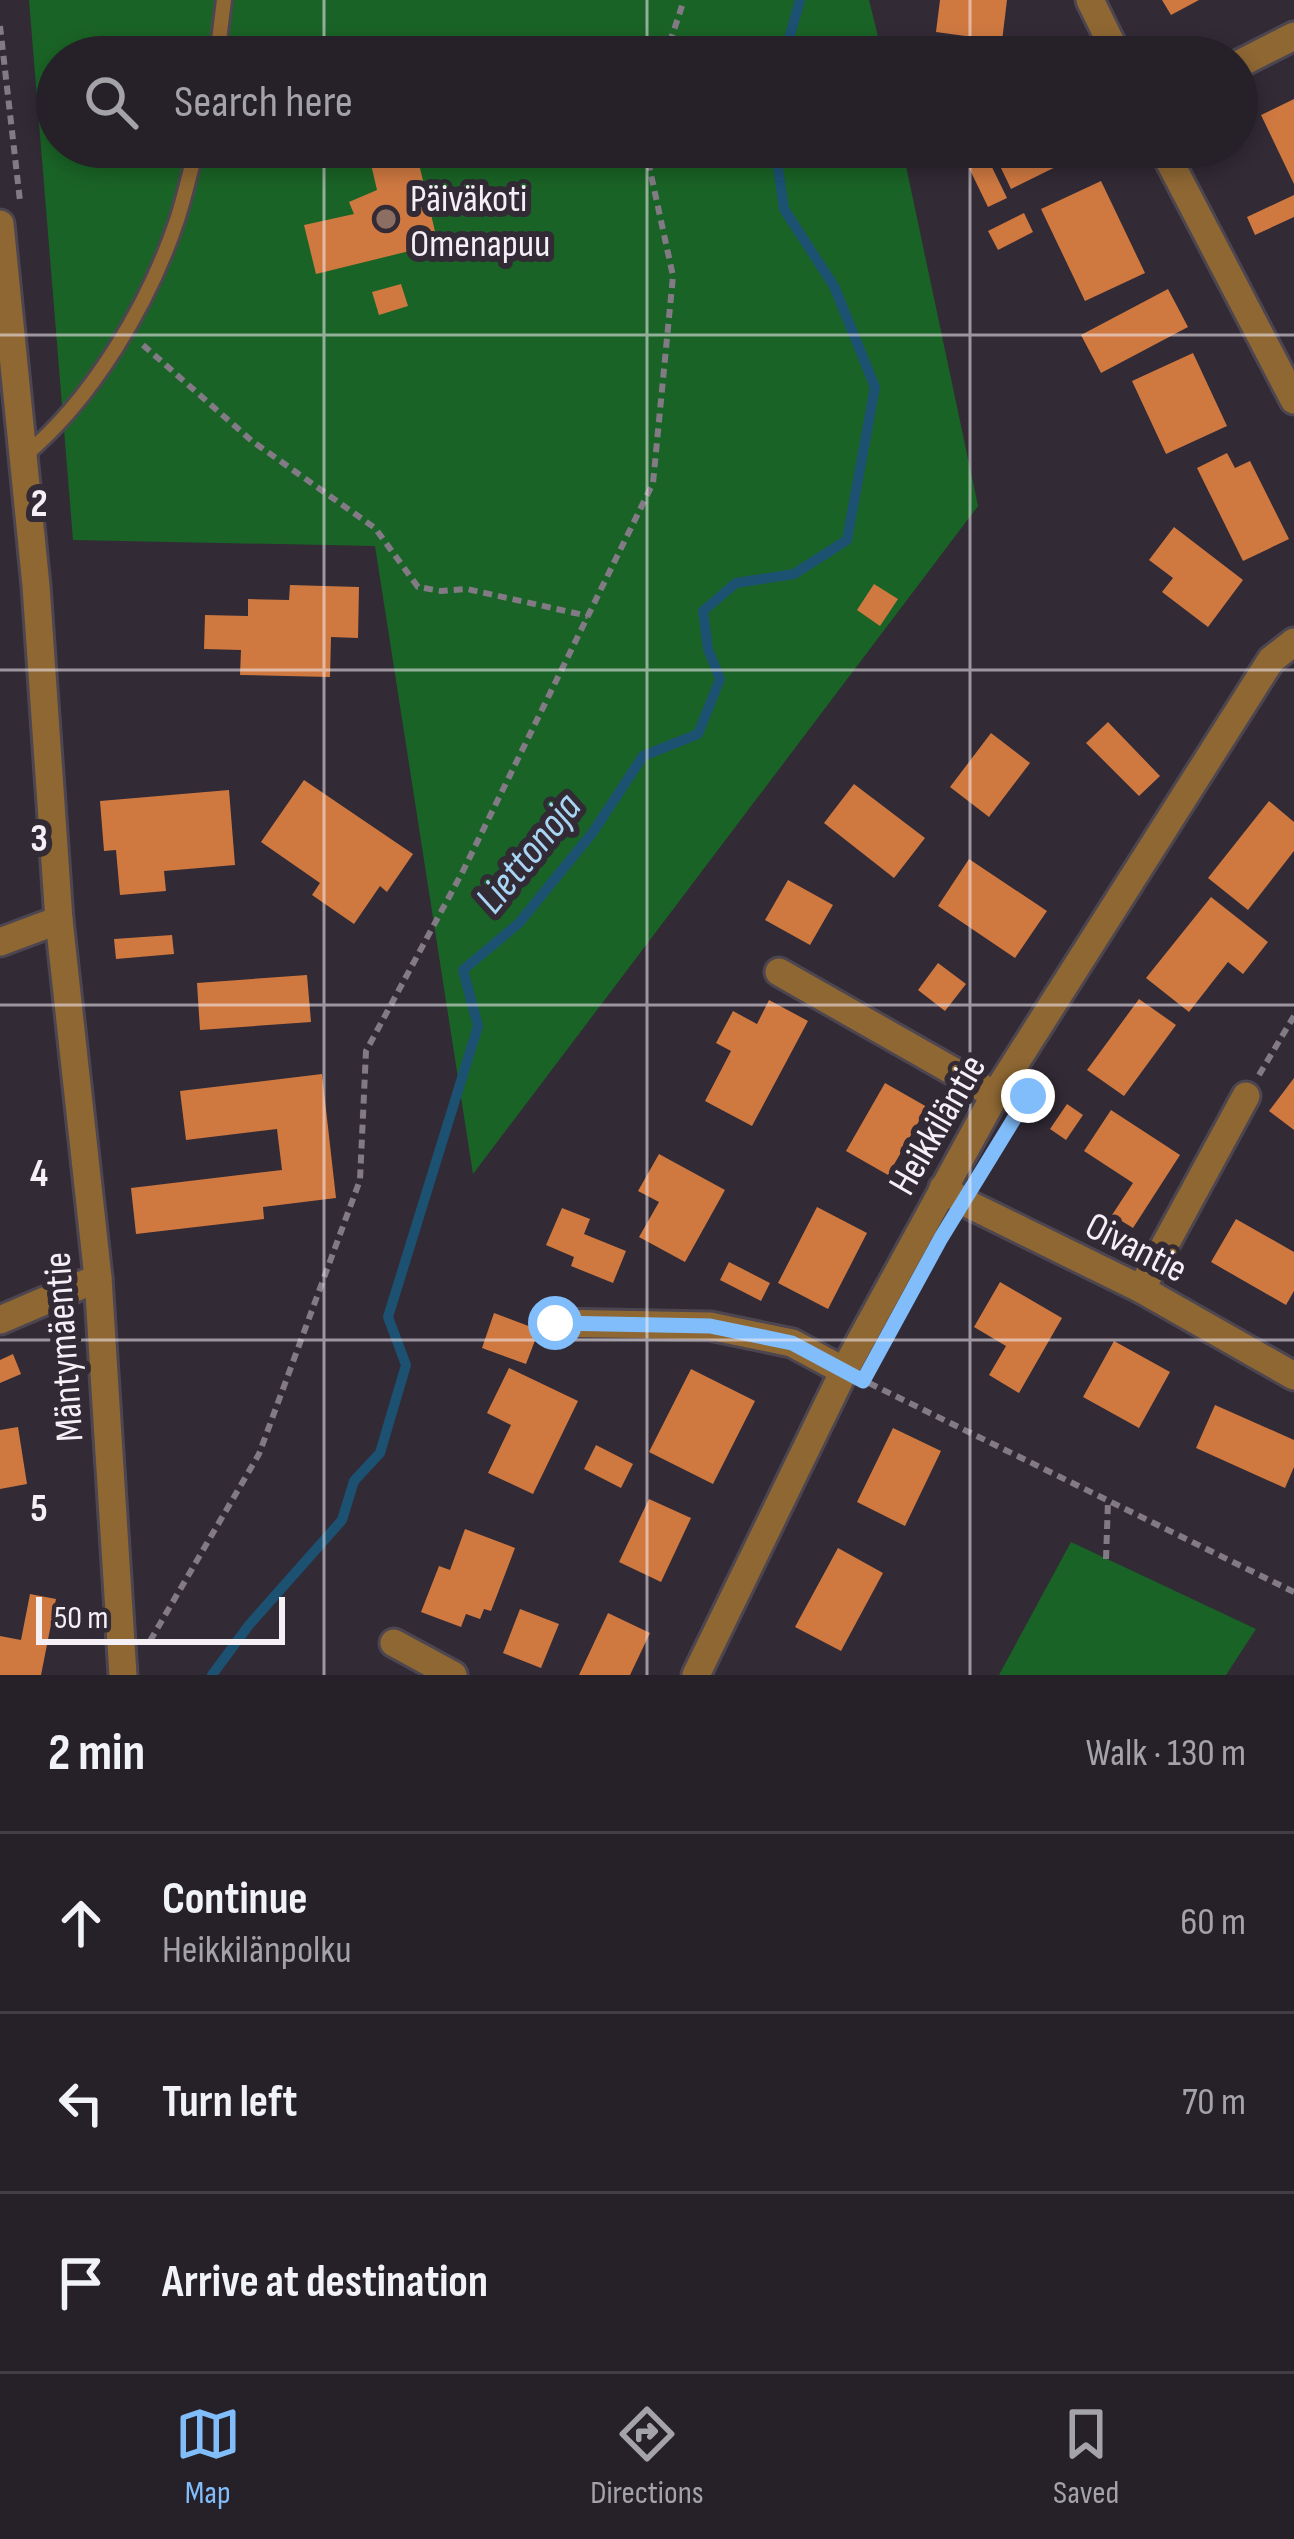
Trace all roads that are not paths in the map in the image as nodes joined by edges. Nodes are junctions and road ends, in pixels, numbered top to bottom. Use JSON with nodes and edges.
{"nodes":[{"id":1,"x":224,"y":0,"type":"edge"},
{"id":2,"x":1090,"y":0,"type":"edge"},
{"id":3,"x":220,"y":36,"type":"edge"},
{"id":4,"x":1108,"y":36,"type":"edge"},
{"id":5,"x":1294,"y":36,"type":"edge"},
{"id":6,"x":1258,"y":54,"type":"edge"},
{"id":7,"x":190,"y":168,"type":"edge"},
{"id":8,"x":1173,"y":168,"type":"edge"},
{"id":9,"x":0,"y":224,"type":"edge"},
{"id":10,"x":1294,"y":400,"type":"edge"},
{"id":11,"x":24,"y":456,"type":"junction"},
{"id":12,"x":1294,"y":642,"type":"edge"},
{"id":13,"x":59,"y":920,"type":"junction"},
{"id":14,"x":0,"y":942,"type":"edge"},
{"id":15,"x":779,"y":972,"type":"dead end"},
{"id":16,"x":994,"y":1095,"type":"junction"},
{"id":17,"x":1246,"y":1096,"type":"road end"},
{"id":18,"x":943,"y":1188,"type":"junction"},
{"id":19,"x":98,"y":1278,"type":"junction"},
{"id":20,"x":1141,"y":1289,"type":"junction"},
{"id":21,"x":0,"y":1320,"type":"edge"},
{"id":22,"x":555,"y":1323,"type":"dead end"},
{"id":23,"x":856,"y":1372,"type":"junction"},
{"id":24,"x":1294,"y":1376,"type":"edge"},
{"id":25,"x":394,"y":1643,"type":"dead end"},
{"id":26,"x":123,"y":1675,"type":"edge"},
{"id":27,"x":453,"y":1675,"type":"edge"},
{"id":28,"x":696,"y":1675,"type":"edge"}],
"edges":[{"from":1,"to":3,"type":"lane"},
{"from":2,"to":4,"type":"street"},
{"from":5,"to":6,"type":"street"},
{"from":7,"to":11,"type":"lane"},
{"from":8,"to":10,"type":"street"},
{"from":9,"to":11,"type":"street","name":"Mäntymäentie"},
{"from":11,"to":13,"type":"street","name":"Mäntymäentie"},
{"from":12,"to":16,"type":"street","name":"Heikkiläntie"},
{"from":13,"to":14,"type":"street"},
{"from":13,"to":19,"type":"street","name":"Mäntymäentie"},
{"from":15,"to":16,"type":"street"},
{"from":16,"to":18,"type":"street","name":"Heikkiläntie"},
{"from":17,"to":20,"type":"street"},
{"from":18,"to":20,"type":"street","name":"Oivantie"},
{"from":18,"to":23,"type":"street","name":"Heikkiläntie"},
{"from":19,"to":21,"type":"street"},
{"from":19,"to":26,"type":"street","name":"Mäntymäentie"},
{"from":20,"to":24,"type":"street","name":"Oivantie"},
{"from":22,"to":23,"type":"street"},
{"from":23,"to":28,"type":"street","name":"Heikkiläntie"},
{"from":25,"to":27,"type":"street"}]}
